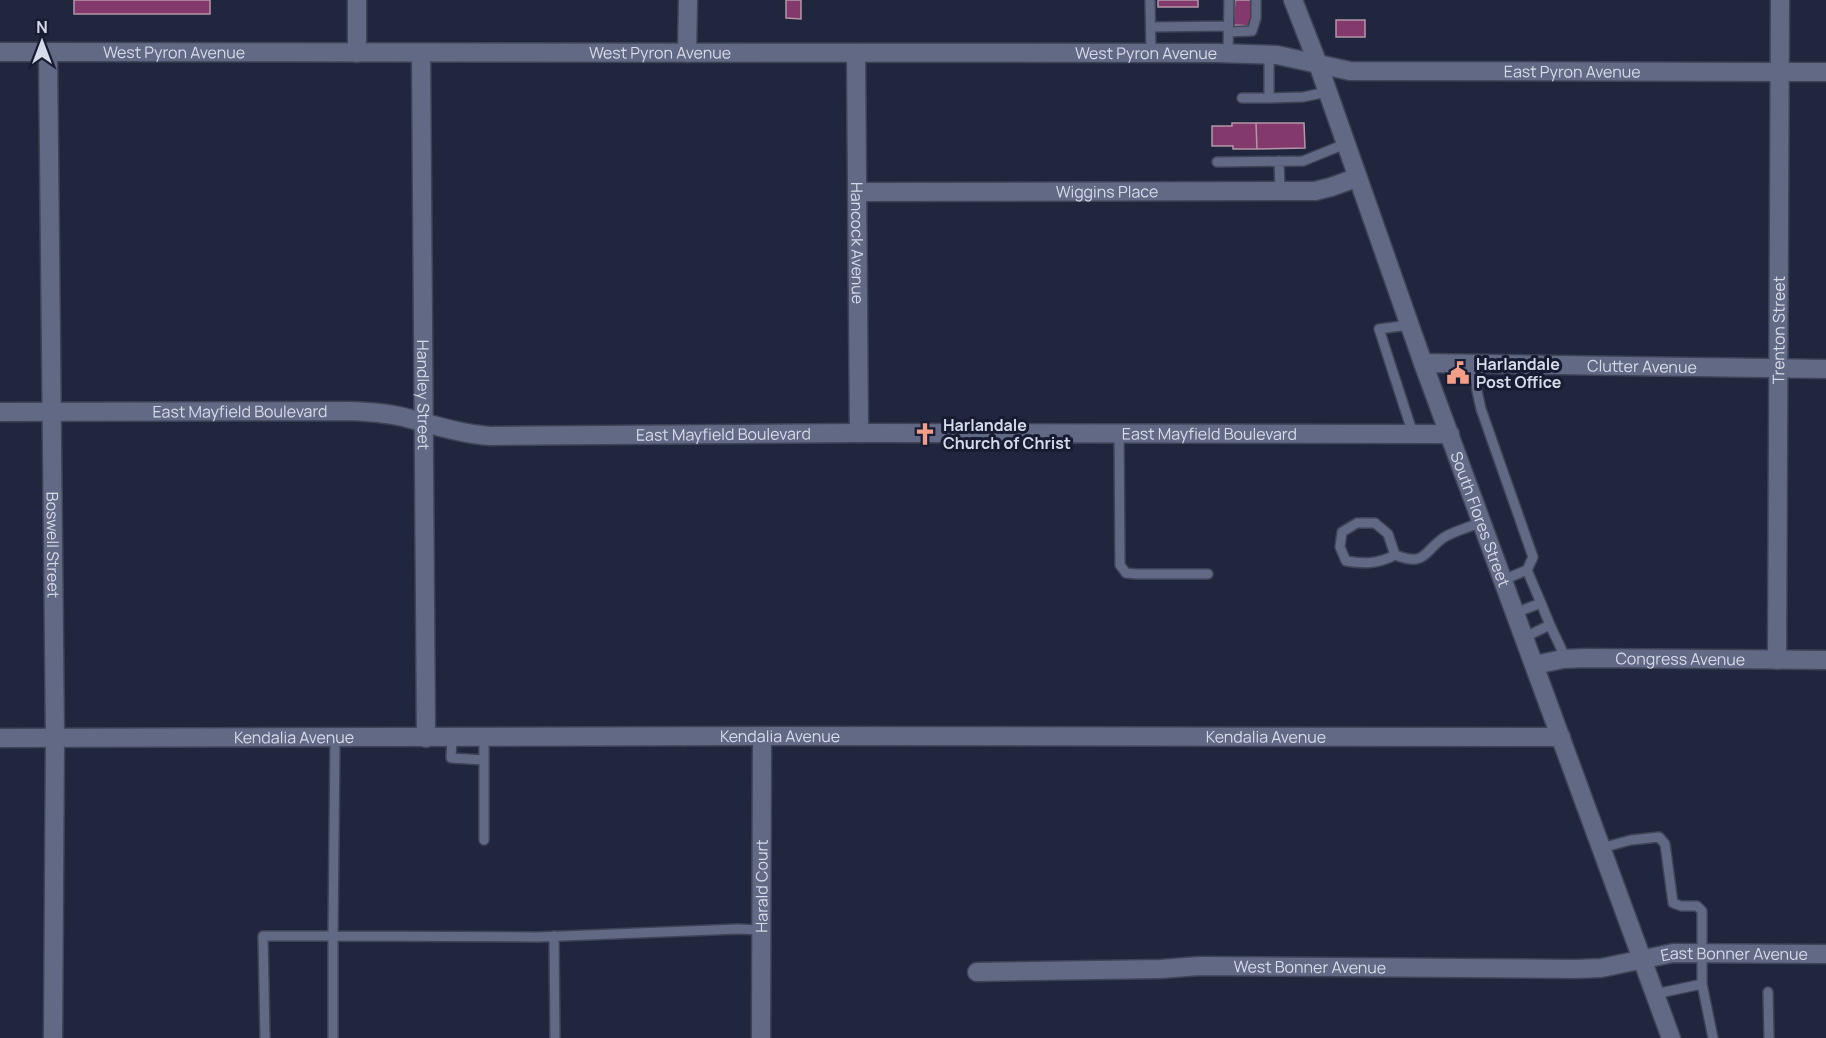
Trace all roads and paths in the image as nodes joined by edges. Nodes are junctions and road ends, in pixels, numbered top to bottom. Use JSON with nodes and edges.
{"nodes":[{"id":1,"x":357,"y":0,"type":"edge"},
{"id":2,"x":688,"y":0,"type":"edge"},
{"id":3,"x":1150,"y":0,"type":"edge"},
{"id":4,"x":1229,"y":0,"type":"edge"},
{"id":5,"x":1256,"y":0,"type":"edge"},
{"id":6,"x":1293,"y":0,"type":"edge"},
{"id":7,"x":1780,"y":0,"type":"edge"},
{"id":8,"x":1151,"y":27,"type":"junction"},
{"id":9,"x":1228,"y":29,"type":"junction"},
{"id":10,"x":0,"y":52,"type":"edge"},
{"id":11,"x":48,"y":52,"type":"junction"},
{"id":12,"x":357,"y":52,"type":"junction"},
{"id":13,"x":421,"y":52,"type":"junction"},
{"id":14,"x":687,"y":52,"type":"junction"},
{"id":15,"x":856,"y":52,"type":"junction"},
{"id":16,"x":1151,"y":52,"type":"junction"},
{"id":17,"x":1228,"y":53,"type":"junction"},
{"id":18,"x":1269,"y":55,"type":"junction"},
{"id":19,"x":1318,"y":64,"type":"junction"},
{"id":20,"x":1780,"y":72,"type":"junction"},
{"id":21,"x":1826,"y":72,"type":"edge"},
{"id":22,"x":1327,"y":92,"type":"junction"},
{"id":23,"x":1242,"y":98,"type":"dead end"},
{"id":24,"x":1269,"y":98,"type":"junction"},
{"id":25,"x":1345,"y":144,"type":"junction"},
{"id":26,"x":1279,"y":161,"type":"junction"},
{"id":27,"x":1217,"y":162,"type":"dead end"},
{"id":28,"x":1356,"y":177,"type":"junction"},
{"id":29,"x":1280,"y":191,"type":"junction"},
{"id":30,"x":857,"y":192,"type":"junction"},
{"id":31,"x":1409,"y":325,"type":"junction"},
{"id":32,"x":1423,"y":363,"type":"junction"},
{"id":33,"x":1474,"y":364,"type":"junction"},
{"id":34,"x":1778,"y":368,"type":"junction"},
{"id":35,"x":1826,"y":369,"type":"edge"},
{"id":36,"x":0,"y":412,"type":"edge"},
{"id":37,"x":51,"y":412,"type":"junction"},
{"id":38,"x":425,"y":423,"type":"junction"},
{"id":39,"x":859,"y":433,"type":"junction"},
{"id":40,"x":1119,"y":433,"type":"junction"},
{"id":41,"x":1413,"y":434,"type":"junction"},
{"id":42,"x":1450,"y":434,"type":"junction"},
{"id":43,"x":1482,"y":522,"type":"junction"},
{"id":44,"x":1395,"y":555,"type":"junction"},
{"id":45,"x":1527,"y":570,"type":"junction"},
{"id":46,"x":1208,"y":574,"type":"dead end"},
{"id":47,"x":1503,"y":580,"type":"junction"},
{"id":48,"x":1541,"y":603,"type":"junction"},
{"id":49,"x":1515,"y":613,"type":"junction"},
{"id":50,"x":1550,"y":624,"type":"junction"},
{"id":51,"x":1525,"y":637,"type":"junction"},
{"id":52,"x":1566,"y":659,"type":"junction"},
{"id":53,"x":1777,"y":660,"type":"junction"},
{"id":54,"x":1826,"y":660,"type":"edge"},
{"id":55,"x":1535,"y":665,"type":"junction"},
{"id":56,"x":762,"y":736,"type":"junction"},
{"id":57,"x":484,"y":737,"type":"junction"},
{"id":58,"x":1561,"y":737,"type":"junction"},
{"id":59,"x":0,"y":738,"type":"edge"},
{"id":60,"x":55,"y":738,"type":"junction"},
{"id":61,"x":335,"y":738,"type":"junction"},
{"id":62,"x":426,"y":738,"type":"junction"},
{"id":63,"x":452,"y":738,"type":"junction"},
{"id":64,"x":484,"y":760,"type":"junction"},
{"id":65,"x":484,"y":840,"type":"dead end"},
{"id":66,"x":1601,"y":848,"type":"junction"},
{"id":67,"x":762,"y":930,"type":"junction"},
{"id":68,"x":333,"y":936,"type":"junction"},
{"id":69,"x":554,"y":936,"type":"junction"},
{"id":70,"x":1701,"y":953,"type":"junction"},
{"id":71,"x":1826,"y":954,"type":"edge"},
{"id":72,"x":1642,"y":959,"type":"junction"},
{"id":73,"x":977,"y":972,"type":"dead end"},
{"id":74,"x":1702,"y":984,"type":"junction"},
{"id":75,"x":1768,"y":992,"type":"dead end"},
{"id":76,"x":1655,"y":994,"type":"junction"},
{"id":77,"x":53,"y":1038,"type":"edge"},
{"id":78,"x":266,"y":1038,"type":"edge"},
{"id":79,"x":333,"y":1038,"type":"edge"},
{"id":80,"x":555,"y":1038,"type":"edge"},
{"id":81,"x":761,"y":1038,"type":"edge"},
{"id":82,"x":1671,"y":1038,"type":"edge"},
{"id":83,"x":1713,"y":1038,"type":"edge"},
{"id":84,"x":1769,"y":1038,"type":"edge"}],
"edges":[{"from":1,"to":12,"type":"street"},
{"from":2,"to":14,"type":"street"},
{"from":3,"to":8,"type":"lane"},
{"from":4,"to":9,"type":"lane"},
{"from":5,"to":9,"type":"lane"},
{"from":6,"to":19,"type":"street","name":"South Flores Street"},
{"from":7,"to":20,"type":"street","name":"Trenton Street"},
{"from":8,"to":9,"type":"lane"},
{"from":8,"to":16,"type":"lane"},
{"from":9,"to":17,"type":"lane"},
{"from":10,"to":11,"type":"street","name":"West Pyron Avenue"},
{"from":11,"to":12,"type":"street","name":"West Pyron Avenue"},
{"from":11,"to":37,"type":"street","name":"Boswell Street"},
{"from":12,"to":13,"type":"street","name":"West Pyron Avenue"},
{"from":13,"to":14,"type":"street","name":"West Pyron Avenue"},
{"from":13,"to":38,"type":"street","name":"Handley Street"},
{"from":14,"to":15,"type":"street","name":"West Pyron Avenue"},
{"from":15,"to":16,"type":"street","name":"West Pyron Avenue"},
{"from":15,"to":30,"type":"street","name":"Hancock Avenue"},
{"from":16,"to":17,"type":"street","name":"West Pyron Avenue"},
{"from":17,"to":18,"type":"street","name":"West Pyron Avenue"},
{"from":18,"to":19,"type":"street","name":"West Pyron Avenue"},
{"from":18,"to":24,"type":"lane"},
{"from":19,"to":20,"type":"street","name":"East Pyron Avenue"},
{"from":19,"to":22,"type":"street","name":"South Flores Street"},
{"from":20,"to":21,"type":"street","name":"East Pyron Avenue"},
{"from":20,"to":34,"type":"street","name":"Trenton Street"},
{"from":22,"to":24,"type":"lane"},
{"from":22,"to":25,"type":"street","name":"South Flores Street"},
{"from":23,"to":24,"type":"lane"},
{"from":25,"to":26,"type":"lane"},
{"from":25,"to":28,"type":"street","name":"South Flores Street"},
{"from":26,"to":27,"type":"lane"},
{"from":26,"to":29,"type":"lane"},
{"from":28,"to":29,"type":"street","name":"Wiggins Place"},
{"from":28,"to":31,"type":"street","name":"South Flores Street"},
{"from":29,"to":30,"type":"street","name":"Wiggins Place"},
{"from":30,"to":39,"type":"street","name":"Hancock Avenue"},
{"from":31,"to":32,"type":"street","name":"South Flores Street"},
{"from":31,"to":41,"type":"lane"},
{"from":32,"to":33,"type":"street","name":"Clutter Avenue"},
{"from":32,"to":42,"type":"street","name":"South Flores Street"},
{"from":33,"to":34,"type":"street","name":"Clutter Avenue"},
{"from":33,"to":45,"type":"lane"},
{"from":34,"to":35,"type":"street","name":"Clutter Avenue"},
{"from":34,"to":53,"type":"street","name":"Trenton Street"},
{"from":36,"to":37,"type":"street","name":"East Mayfield Boulevard"},
{"from":37,"to":38,"type":"street","name":"East Mayfield Boulevard"},
{"from":37,"to":60,"type":"street","name":"Boswell Street"},
{"from":38,"to":39,"type":"street","name":"East Mayfield Boulevard"},
{"from":38,"to":62,"type":"street","name":"Handley Street"},
{"from":39,"to":40,"type":"street","name":"East Mayfield Boulevard"},
{"from":40,"to":41,"type":"street","name":"East Mayfield Boulevard"},
{"from":40,"to":46,"type":"lane"},
{"from":41,"to":42,"type":"street","name":"East Mayfield Boulevard"},
{"from":42,"to":43,"type":"street","name":"South Flores Street"},
{"from":43,"to":44,"type":"lane"},
{"from":43,"to":47,"type":"street","name":"South Flores Street"},
{"from":44,"to":44,"type":"lane"},
{"from":45,"to":47,"type":"lane"},
{"from":45,"to":48,"type":"lane"},
{"from":47,"to":49,"type":"street","name":"South Flores Street"},
{"from":48,"to":49,"type":"lane"},
{"from":48,"to":50,"type":"lane"},
{"from":49,"to":51,"type":"street","name":"South Flores Street"},
{"from":50,"to":51,"type":"lane"},
{"from":50,"to":52,"type":"lane"},
{"from":51,"to":55,"type":"street","name":"South Flores Street"},
{"from":52,"to":53,"type":"street","name":"Congress Avenue"},
{"from":52,"to":55,"type":"street","name":"Congress Avenue"},
{"from":53,"to":54,"type":"street","name":"Congress Avenue"},
{"from":55,"to":58,"type":"street","name":"South Flores Street"},
{"from":56,"to":57,"type":"street","name":"Kendalia Avenue"},
{"from":56,"to":58,"type":"street","name":"Kendalia Avenue"},
{"from":56,"to":67,"type":"street","name":"Harald Court"},
{"from":57,"to":63,"type":"street","name":"Kendalia Avenue"},
{"from":57,"to":64,"type":"lane"},
{"from":58,"to":66,"type":"street","name":"South Flores Street"},
{"from":59,"to":60,"type":"street","name":"Kendalia Avenue"},
{"from":60,"to":61,"type":"street","name":"Kendalia Avenue"},
{"from":60,"to":77,"type":"street","name":"Boswell Street"},
{"from":61,"to":62,"type":"street","name":"Kendalia Avenue"},
{"from":61,"to":68,"type":"lane"},
{"from":62,"to":63,"type":"street","name":"Kendalia Avenue"},
{"from":63,"to":64,"type":"lane"},
{"from":64,"to":65,"type":"lane"},
{"from":66,"to":70,"type":"lane"},
{"from":66,"to":72,"type":"street","name":"South Flores Street"},
{"from":67,"to":69,"type":"lane"},
{"from":67,"to":81,"type":"street","name":"Harald Court"},
{"from":68,"to":69,"type":"lane"},
{"from":68,"to":78,"type":"lane"},
{"from":68,"to":79,"type":"lane"},
{"from":69,"to":80,"type":"lane"},
{"from":70,"to":71,"type":"street","name":"East Bonner Avenue"},
{"from":70,"to":72,"type":"street","name":"East Bonner Avenue"},
{"from":70,"to":74,"type":"lane"},
{"from":72,"to":73,"type":"street","name":"West Bonner Avenue"},
{"from":72,"to":76,"type":"street","name":"South Flores Street"},
{"from":74,"to":76,"type":"lane"},
{"from":74,"to":83,"type":"lane"},
{"from":75,"to":84,"type":"lane"},
{"from":76,"to":82,"type":"street","name":"South Flores Street"}]}
